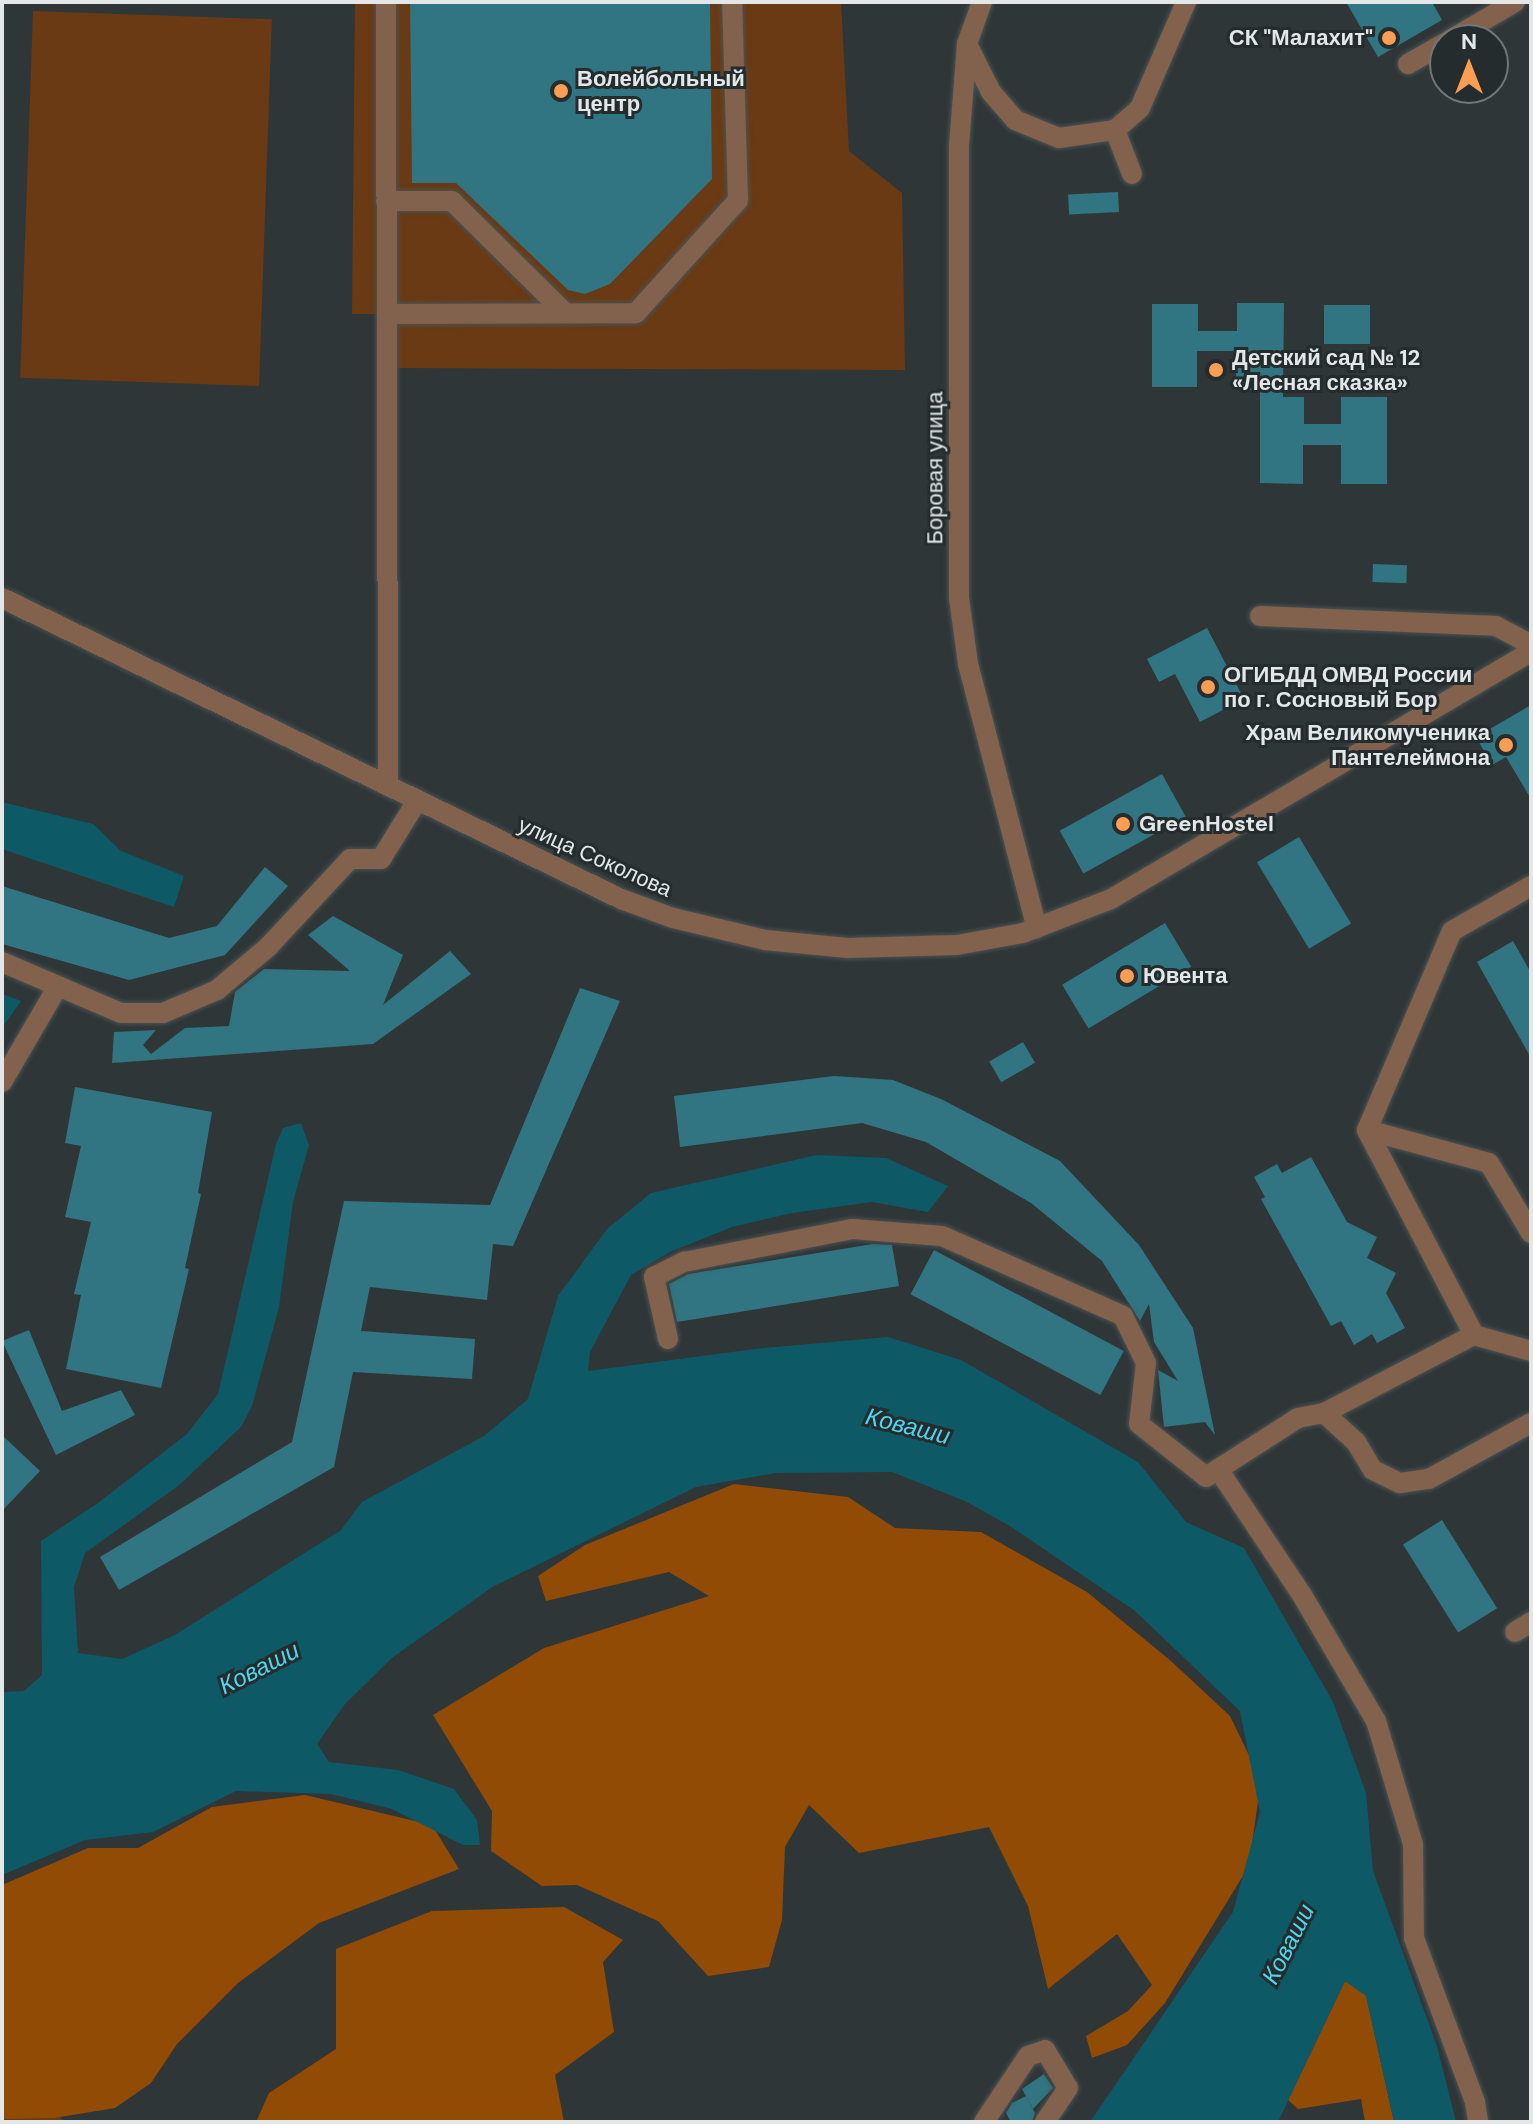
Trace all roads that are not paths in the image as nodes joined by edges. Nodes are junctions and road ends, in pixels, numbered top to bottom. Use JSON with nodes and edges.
{"nodes":[{"id":1,"x":386,"y":2,"type":"edge"},
{"id":2,"x":732,"y":2,"type":"edge"},
{"id":3,"x":982,"y":2,"type":"edge"},
{"id":4,"x":1186,"y":2,"type":"edge"},
{"id":5,"x":1515,"y":2,"type":"edge"},
{"id":6,"x":1477,"y":24,"type":"edge"},
{"id":7,"x":967,"y":44,"type":"junction"},
{"id":8,"x":1429,"y":52,"type":"edge"},
{"id":9,"x":1408,"y":64,"type":"dead end"},
{"id":10,"x":1115,"y":130,"type":"junction"},
{"id":11,"x":1132,"y":174,"type":"dead end"},
{"id":12,"x":386,"y":201,"type":"junction"},
{"id":13,"x":565,"y":313,"type":"junction"},
{"id":14,"x":387,"y":314,"type":"junction"},
{"id":15,"x":2,"y":598,"type":"edge"},
{"id":16,"x":1260,"y":616,"type":"dead end"},
{"id":17,"x":1531,"y":645,"type":"edge"},
{"id":18,"x":1531,"y":652,"type":"edge"},
{"id":19,"x":388,"y":785,"type":"junction"},
{"id":20,"x":417,"y":801,"type":"junction"},
{"id":21,"x":1531,"y":886,"type":"edge"},
{"id":22,"x":1037,"y":928,"type":"junction"},
{"id":23,"x":2,"y":962,"type":"edge"},
{"id":24,"x":58,"y":986,"type":"junction"},
{"id":25,"x":2,"y":1082,"type":"edge"},
{"id":26,"x":1367,"y":1130,"type":"junction"},
{"id":27,"x":1531,"y":1233,"type":"edge"},
{"id":28,"x":1474,"y":1335,"type":"junction"},
{"id":29,"x":668,"y":1339,"type":"dead end"},
{"id":30,"x":1531,"y":1351,"type":"edge"},
{"id":31,"x":1324,"y":1413,"type":"junction"},
{"id":32,"x":1531,"y":1423,"type":"edge"},
{"id":33,"x":1218,"y":1469,"type":"junction"},
{"id":34,"x":984,"y":2122,"type":"edge"},
{"id":35,"x":1045,"y":2122,"type":"edge"},
{"id":36,"x":1478,"y":2122,"type":"edge"}],
"edges":[{"from":1,"to":12,"type":"street"},
{"from":2,"to":13,"type":"street"},
{"from":3,"to":7,"type":"street","name":"Боровая улица"},
{"from":4,"to":10,"type":"street"},
{"from":5,"to":6,"type":"street"},
{"from":7,"to":10,"type":"street"},
{"from":7,"to":22,"type":"street","name":"Боровая улица"},
{"from":8,"to":9,"type":"street"},
{"from":10,"to":11,"type":"street"},
{"from":12,"to":13,"type":"street"},
{"from":12,"to":14,"type":"street"},
{"from":13,"to":14,"type":"street"},
{"from":14,"to":19,"type":"street"},
{"from":15,"to":19,"type":"street","name":"улица Соколова"},
{"from":16,"to":17,"type":"street"},
{"from":18,"to":22,"type":"street","name":"улица Соколова"},
{"from":19,"to":20,"type":"street","name":"улица Соколова"},
{"from":20,"to":22,"type":"street","name":"улица Соколова"},
{"from":20,"to":24,"type":"street"},
{"from":21,"to":26,"type":"street"},
{"from":23,"to":24,"type":"street"},
{"from":24,"to":25,"type":"street"},
{"from":26,"to":27,"type":"street"},
{"from":26,"to":28,"type":"street"},
{"from":28,"to":30,"type":"street"},
{"from":28,"to":31,"type":"street"},
{"from":29,"to":33,"type":"street"},
{"from":31,"to":32,"type":"street"},
{"from":31,"to":33,"type":"street"},
{"from":33,"to":36,"type":"street"},
{"from":34,"to":35,"type":"street"}]}
